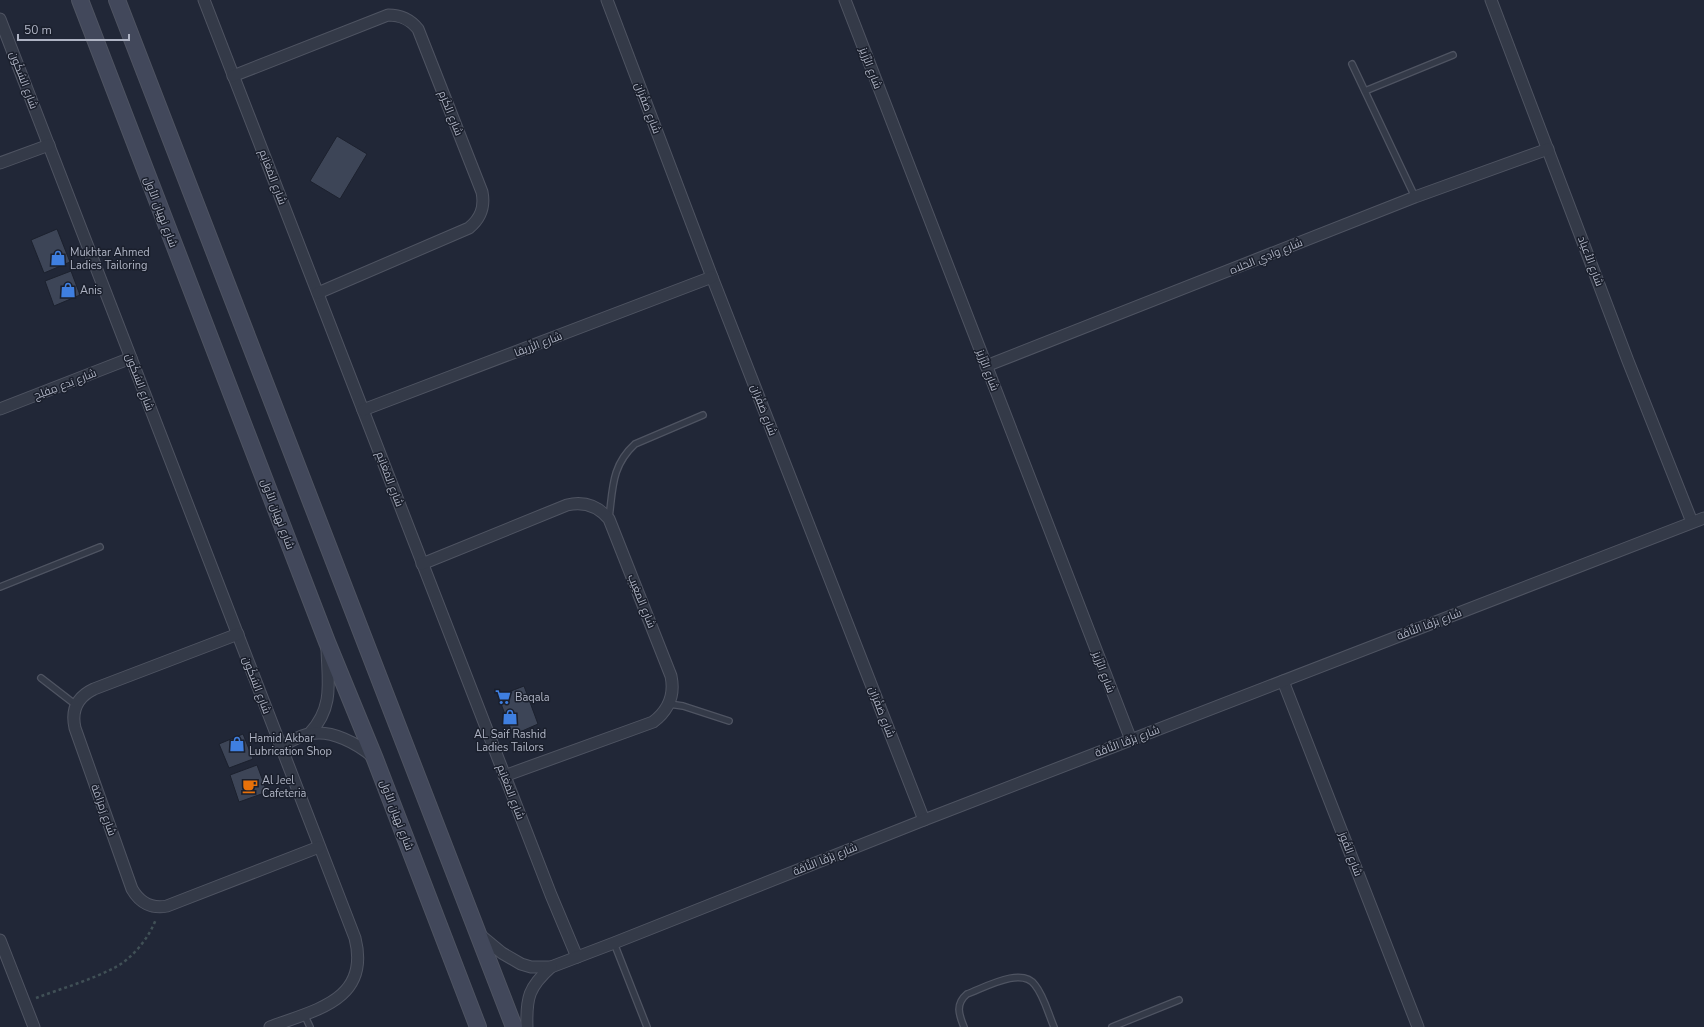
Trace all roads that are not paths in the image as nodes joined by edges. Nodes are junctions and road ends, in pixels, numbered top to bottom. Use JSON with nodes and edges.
{"nodes":[{"id":1,"x":80,"y":0,"type":"edge"},
{"id":2,"x":117,"y":0,"type":"edge"},
{"id":3,"x":204,"y":0,"type":"edge"},
{"id":4,"x":607,"y":0,"type":"edge"},
{"id":5,"x":845,"y":0,"type":"edge"},
{"id":6,"x":1491,"y":0,"type":"edge"},
{"id":7,"x":0,"y":20,"type":"edge"},
{"id":8,"x":1453,"y":54,"type":"dead end"},
{"id":9,"x":1352,"y":64,"type":"dead end"},
{"id":10,"x":233,"y":76,"type":"junction"},
{"id":11,"x":1365,"y":91,"type":"junction"},
{"id":12,"x":49,"y":145,"type":"junction"},
{"id":13,"x":1548,"y":149,"type":"junction"},
{"id":14,"x":0,"y":163,"type":"edge"},
{"id":15,"x":1415,"y":197,"type":"junction"},
{"id":16,"x":712,"y":277,"type":"junction"},
{"id":17,"x":318,"y":293,"type":"junction"},
{"id":18,"x":131,"y":358,"type":"junction"},
{"id":19,"x":986,"y":366,"type":"junction"},
{"id":20,"x":0,"y":409,"type":"edge"},
{"id":21,"x":363,"y":410,"type":"junction"},
{"id":22,"x":703,"y":415,"type":"dead end"},
{"id":23,"x":1704,"y":518,"type":"edge"},
{"id":24,"x":609,"y":519,"type":"junction"},
{"id":25,"x":1692,"y":522,"type":"junction"},
{"id":26,"x":100,"y":547,"type":"dead end"},
{"id":27,"x":422,"y":564,"type":"junction"},
{"id":28,"x":0,"y":587,"type":"edge"},
{"id":29,"x":238,"y":634,"type":"junction"},
{"id":30,"x":327,"y":642,"type":"junction"},
{"id":31,"x":41,"y":678,"type":"dead end"},
{"id":32,"x":1283,"y":681,"type":"junction"},
{"id":33,"x":669,"y":704,"type":"junction"},
{"id":34,"x":76,"y":705,"type":"junction"},
{"id":35,"x":729,"y":721,"type":"dead end"},
{"id":36,"x":310,"y":733,"type":"junction"},
{"id":37,"x":1131,"y":740,"type":"junction"},
{"id":38,"x":281,"y":746,"type":"junction"},
{"id":39,"x":375,"y":759,"type":"junction"},
{"id":40,"x":504,"y":776,"type":"junction"},
{"id":41,"x":924,"y":820,"type":"junction"},
{"id":42,"x":319,"y":847,"type":"junction"},
{"id":43,"x":478,"y":933,"type":"junction"},
{"id":44,"x":0,"y":940,"type":"edge"},
{"id":45,"x":614,"y":944,"type":"junction"},
{"id":46,"x":577,"y":957,"type":"junction"},
{"id":47,"x":551,"y":967,"type":"junction"},
{"id":48,"x":1179,"y":1000,"type":"dead end"},
{"id":49,"x":304,"y":1014,"type":"junction"},
{"id":50,"x":34,"y":1027,"type":"edge"},
{"id":51,"x":271,"y":1027,"type":"edge"},
{"id":52,"x":310,"y":1027,"type":"edge"},
{"id":53,"x":478,"y":1027,"type":"edge"},
{"id":54,"x":514,"y":1027,"type":"edge"},
{"id":55,"x":527,"y":1027,"type":"edge"},
{"id":56,"x":647,"y":1027,"type":"edge"},
{"id":57,"x":964,"y":1027,"type":"edge"},
{"id":58,"x":1054,"y":1027,"type":"edge"},
{"id":59,"x":1112,"y":1027,"type":"edge"},
{"id":60,"x":1418,"y":1027,"type":"edge"}],
"edges":[{"from":1,"to":30,"type":"main road","name":"شارع نهيان الأول"},
{"from":2,"to":43,"type":"main road"},
{"from":3,"to":10,"type":"street","name":"شارع المَغانِم"},
{"from":4,"to":16,"type":"street","name":"شارع صَفْرَان"},
{"from":5,"to":19,"type":"street","name":"شارع الرِّزَيز"},
{"from":6,"to":13,"type":"street","name":"شارع الأعياد"},
{"from":7,"to":12,"type":"street","name":"شارع السُكُون"},
{"from":8,"to":11,"type":"lane"},
{"from":9,"to":11,"type":"lane"},
{"from":10,"to":17,"type":"street","name":"شارع المَغانِم"},
{"from":10,"to":17,"type":"street","name":"شارع الكَرَم"},
{"from":11,"to":15,"type":"lane"},
{"from":12,"to":14,"type":"street"},
{"from":12,"to":18,"type":"street","name":"شارع السُكُون"},
{"from":13,"to":15,"type":"street","name":"شارع وادِي الحَلاه"},
{"from":13,"to":25,"type":"street","name":"شارع الأعياد"},
{"from":15,"to":19,"type":"street","name":"شارع وادِي الحَلاه"},
{"from":16,"to":21,"type":"street","name":"شارع الزِّريقا"},
{"from":16,"to":41,"type":"street","name":"شارع صَفْرَان"},
{"from":17,"to":21,"type":"street","name":"شارع المَغانِم"},
{"from":18,"to":20,"type":"street","name":"شارع بَدع مِفلِح"},
{"from":18,"to":29,"type":"street","name":"شارع السُكُون"},
{"from":19,"to":37,"type":"street","name":"شارع الرِّزَيز"},
{"from":21,"to":27,"type":"street","name":"شارع المَغانِم"},
{"from":22,"to":24,"type":"lane"},
{"from":23,"to":25,"type":"street","name":"شارع بَرْقَا النَّاقَة"},
{"from":24,"to":27,"type":"street"},
{"from":24,"to":33,"type":"street","name":"شارع المغِيب"},
{"from":25,"to":32,"type":"street","name":"شارع بَرْقَا النَّاقَة"},
{"from":26,"to":28,"type":"lane"},
{"from":27,"to":40,"type":"street","name":"شارع المَغانِم"},
{"from":29,"to":34,"type":"street"},
{"from":29,"to":38,"type":"street","name":"شارع السُكُون"},
{"from":30,"to":36,"type":"street"},
{"from":30,"to":39,"type":"main road","name":"شارع نهيان الأول"},
{"from":31,"to":34,"type":"lane"},
{"from":32,"to":37,"type":"street","name":"شارع بَرْقَا النَّاقَة"},
{"from":32,"to":60,"type":"street","name":"شارع القُوز"},
{"from":33,"to":35,"type":"lane"},
{"from":33,"to":40,"type":"street"},
{"from":34,"to":42,"type":"street","name":"شارع رَمرَامَة"},
{"from":36,"to":38,"type":"street"},
{"from":36,"to":39,"type":"street"},
{"from":37,"to":41,"type":"street","name":"شارع بَرْقَا النَّاقَة"},
{"from":38,"to":42,"type":"street","name":"شارع السُكُون"},
{"from":39,"to":53,"type":"main road","name":"شارع نهيان الأول"},
{"from":40,"to":46,"type":"street","name":"شارع المَغانِم"},
{"from":41,"to":45,"type":"street","name":"شارع بَرْقَا النَّاقَة"},
{"from":42,"to":49,"type":"street","name":"شارع السُكُون"},
{"from":43,"to":47,"type":"street","name":"شارع بَرْقَا النَّاقَة"},
{"from":43,"to":54,"type":"main road"},
{"from":44,"to":50,"type":"street"},
{"from":45,"to":46,"type":"street","name":"شارع بَرْقَا النَّاقَة"},
{"from":45,"to":56,"type":"lane"},
{"from":46,"to":47,"type":"street","name":"شارع بَرْقَا النَّاقَة"},
{"from":47,"to":55,"type":"street","name":"شارع بَرْقَا النَّاقَة"},
{"from":48,"to":59,"type":"lane"},
{"from":49,"to":51,"type":"street","name":"شارع السُكُون"},
{"from":49,"to":52,"type":"lane"},
{"from":57,"to":58,"type":"lane"}]}
